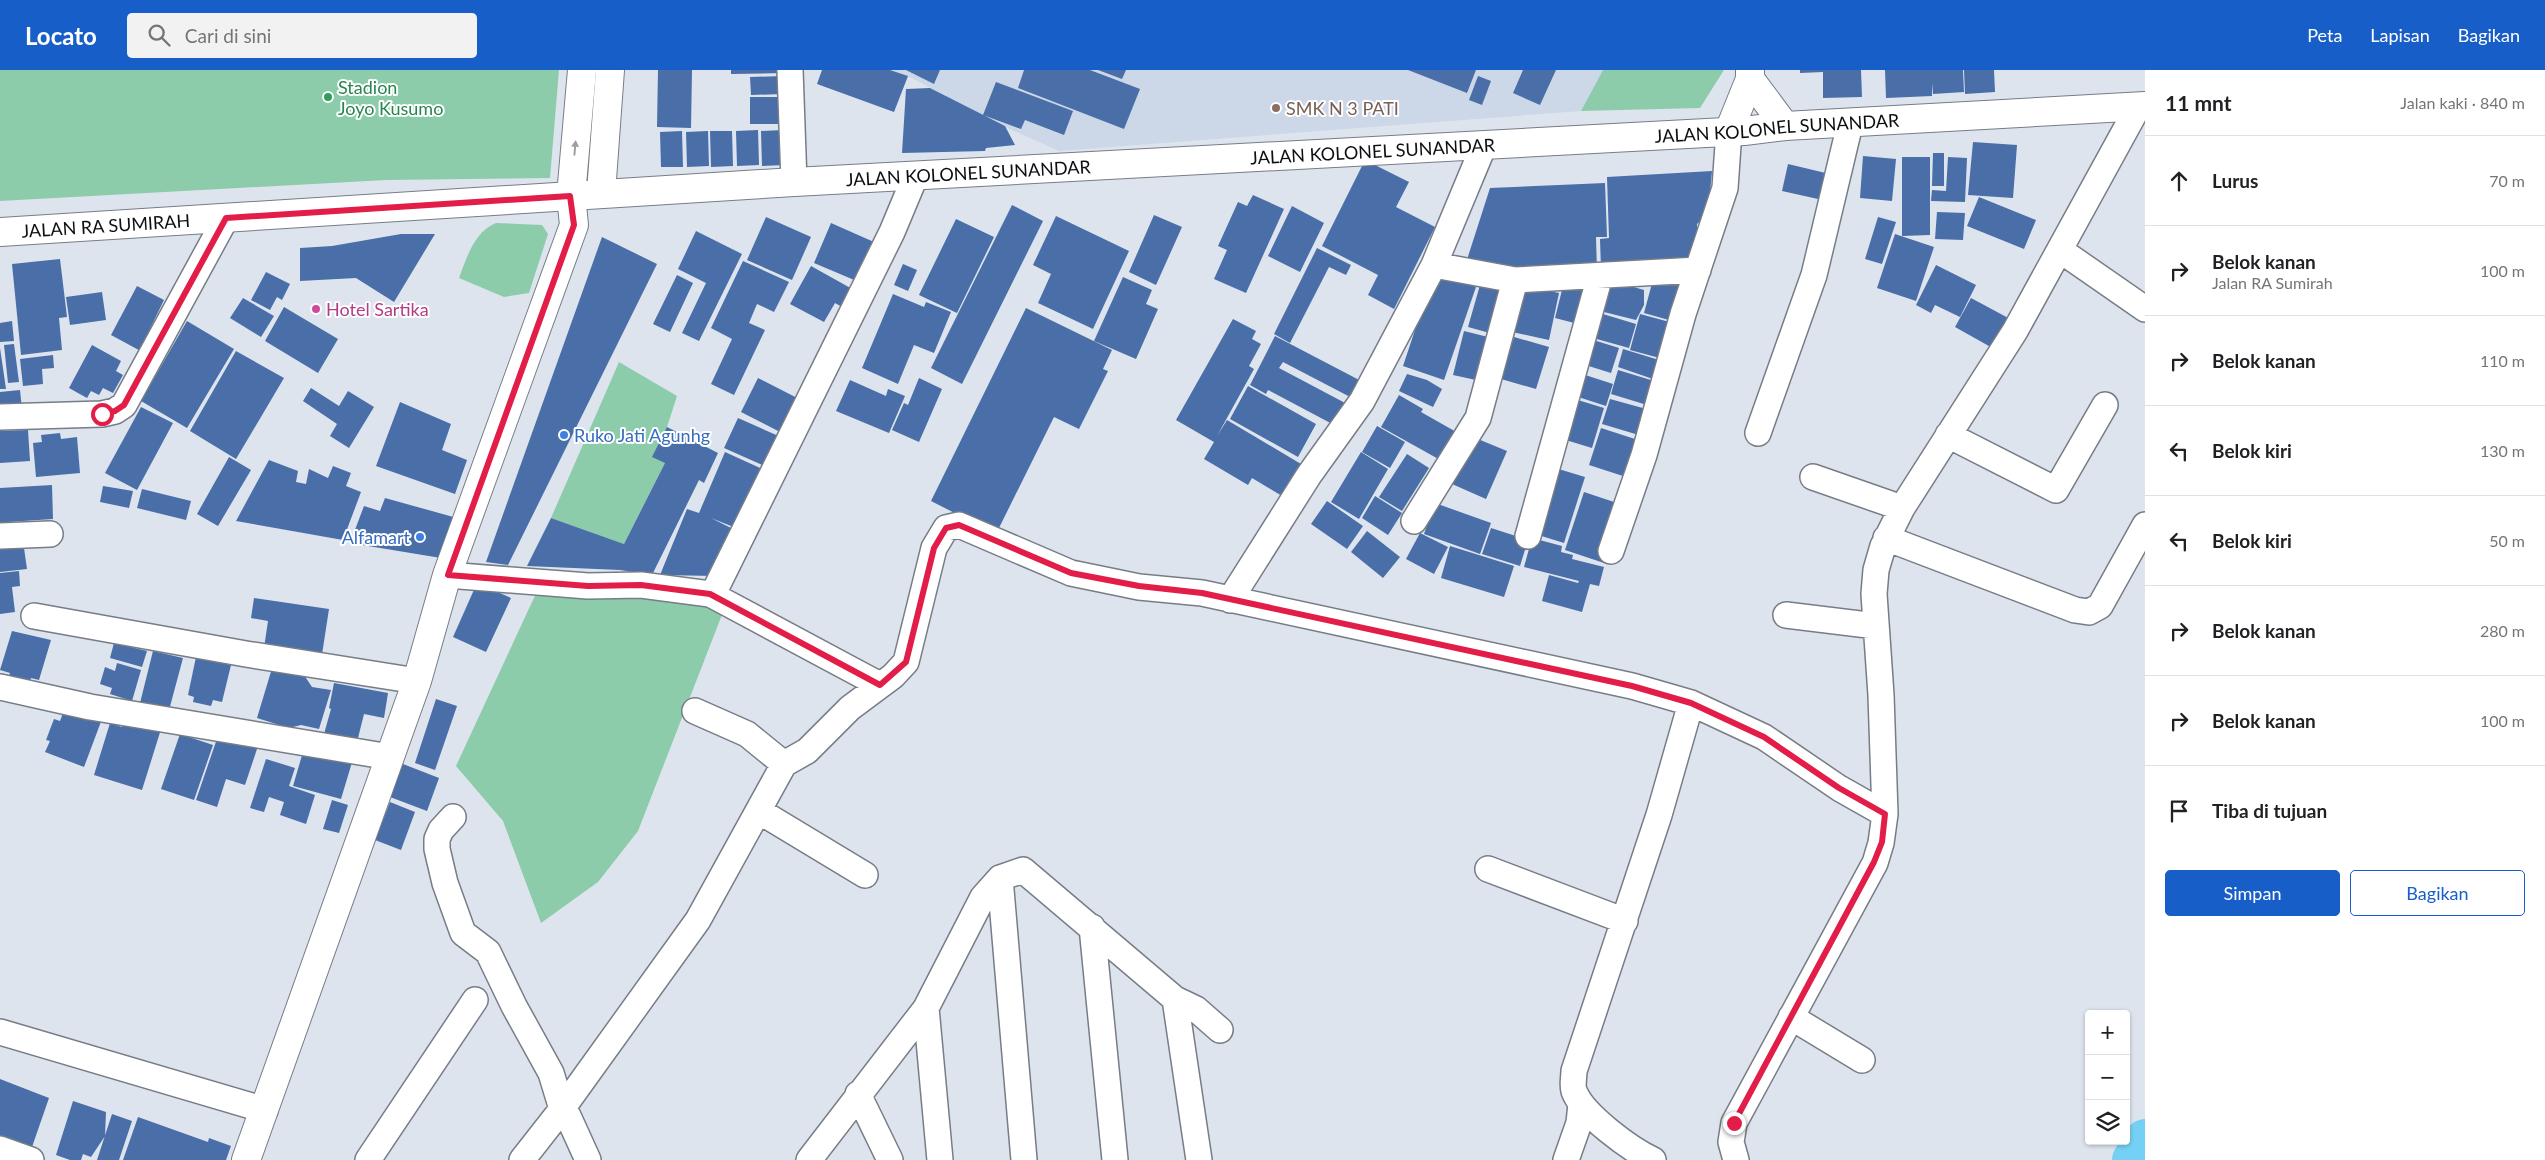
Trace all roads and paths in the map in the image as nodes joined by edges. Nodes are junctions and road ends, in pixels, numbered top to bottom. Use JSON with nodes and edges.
{"nodes":[{"id":1,"x":582,"y":70,"type":"edge"},
{"id":2,"x":610,"y":70,"type":"edge"},
{"id":3,"x":790,"y":70,"type":"edge"},
{"id":4,"x":1750,"y":75,"type":"edge"},
{"id":5,"x":2142,"y":106,"type":"edge"},
{"id":6,"x":1850,"y":124,"type":"junction"},
{"id":7,"x":1785,"y":126,"type":"junction"},
{"id":8,"x":1729,"y":132,"type":"junction"},
{"id":9,"x":1484,"y":145,"type":"junction"},
{"id":10,"x":915,"y":177,"type":"junction"},
{"id":11,"x":794,"y":182,"type":"junction"},
{"id":12,"x":601,"y":193,"type":"junction"},
{"id":13,"x":570,"y":196,"type":"junction"},
{"id":14,"x":226,"y":218,"type":"junction"},
{"id":15,"x":574,"y":225,"type":"junction"},
{"id":16,"x":0,"y":232,"type":"edge"},
{"id":17,"x":2060,"y":250,"type":"junction"},
{"id":18,"x":1434,"y":265,"type":"junction"},
{"id":19,"x":1698,"y":270,"type":"junction"},
{"id":20,"x":1600,"y":276,"type":"junction"},
{"id":21,"x":1515,"y":280,"type":"junction"},
{"id":22,"x":2145,"y":308,"type":"edge"},
{"id":23,"x":2104,"y":405,"type":"dead end"},
{"id":24,"x":0,"y":417,"type":"edge"},
{"id":25,"x":1758,"y":433,"type":"dead end"},
{"id":26,"x":1948,"y":434,"type":"junction"},
{"id":27,"x":1813,"y":477,"type":"dead end"},
{"id":28,"x":1902,"y":508,"type":"junction"},
{"id":29,"x":1414,"y":521,"type":"dead end"},
{"id":30,"x":2145,"y":525,"type":"edge"},
{"id":31,"x":50,"y":534,"type":"dead end"},
{"id":32,"x":0,"y":536,"type":"edge"},
{"id":33,"x":1528,"y":536,"type":"dead end"},
{"id":34,"x":1886,"y":538,"type":"junction"},
{"id":35,"x":1612,"y":551,"type":"dead end"},
{"id":36,"x":448,"y":575,"type":"junction"},
{"id":37,"x":710,"y":594,"type":"junction"},
{"id":38,"x":1230,"y":600,"type":"junction"},
{"id":39,"x":1786,"y":615,"type":"dead end"},
{"id":40,"x":34,"y":616,"type":"dead end"},
{"id":41,"x":1876,"y":626,"type":"junction"},
{"id":42,"x":417,"y":681,"type":"junction"},
{"id":43,"x":880,"y":685,"type":"junction"},
{"id":44,"x":0,"y":687,"type":"edge"},
{"id":45,"x":1691,"y":703,"type":"junction"},
{"id":46,"x":695,"y":711,"type":"dead end"},
{"id":47,"x":390,"y":757,"type":"junction"},
{"id":48,"x":784,"y":764,"type":"junction"},
{"id":49,"x":759,"y":812,"type":"junction"},
{"id":50,"x":1885,"y":814,"type":"junction"},
{"id":51,"x":453,"y":818,"type":"dead end"},
{"id":52,"x":1488,"y":869,"type":"dead end"},
{"id":53,"x":865,"y":875,"type":"dead end"},
{"id":54,"x":1000,"y":878,"type":"junction"},
{"id":55,"x":1625,"y":921,"type":"junction"},
{"id":56,"x":1092,"y":926,"type":"junction"},
{"id":57,"x":1175,"y":999,"type":"junction"},
{"id":58,"x":475,"y":1000,"type":"dead end"},
{"id":59,"x":926,"y":1008,"type":"junction"},
{"id":60,"x":1791,"y":1017,"type":"junction"},
{"id":61,"x":1220,"y":1030,"type":"dead end"},
{"id":62,"x":0,"y":1032,"type":"edge"},
{"id":63,"x":1862,"y":1060,"type":"dead end"},
{"id":64,"x":858,"y":1094,"type":"junction"},
{"id":65,"x":1581,"y":1104,"type":"junction"},
{"id":66,"x":562,"y":1109,"type":"junction"},
{"id":67,"x":265,"y":1110,"type":"junction"},
{"id":68,"x":0,"y":1149,"type":"edge"},
{"id":69,"x":31,"y":1160,"type":"edge"},
{"id":70,"x":246,"y":1160,"type":"edge"},
{"id":71,"x":368,"y":1160,"type":"edge"},
{"id":72,"x":522,"y":1160,"type":"edge"},
{"id":73,"x":588,"y":1160,"type":"edge"},
{"id":74,"x":809,"y":1160,"type":"edge"},
{"id":75,"x":890,"y":1160,"type":"edge"},
{"id":76,"x":940,"y":1160,"type":"edge"},
{"id":77,"x":1024,"y":1160,"type":"edge"},
{"id":78,"x":1116,"y":1160,"type":"edge"},
{"id":79,"x":1199,"y":1160,"type":"edge"},
{"id":80,"x":1566,"y":1160,"type":"edge"},
{"id":81,"x":1652,"y":1160,"type":"edge"},
{"id":82,"x":1736,"y":1160,"type":"edge"}],
"edges":[{"from":13,"to":1,"type":"main road","one_way":true},
{"from":2,"to":12,"type":"main road"},
{"from":3,"to":11,"type":"street"},
{"from":4,"to":7,"type":"main road"},
{"from":4,"to":8,"type":"main road"},
{"from":5,"to":6,"type":"main road","name":"JALAN KOLONEL SUNANDAR"},
{"from":5,"to":17,"type":"street"},
{"from":6,"to":7,"type":"main road","name":"JALAN KOLONEL SUNANDAR"},
{"from":6,"to":25,"type":"street"},
{"from":7,"to":8,"type":"main road","name":"JALAN KOLONEL SUNANDAR"},
{"from":8,"to":9,"type":"main road","name":"JALAN KOLONEL SUNANDAR"},
{"from":8,"to":19,"type":"street"},
{"from":9,"to":10,"type":"main road","name":"JALAN KOLONEL SUNANDAR"},
{"from":9,"to":18,"type":"street"},
{"from":10,"to":11,"type":"main road","name":"JALAN KOLONEL SUNANDAR"},
{"from":10,"to":37,"type":"street"},
{"from":11,"to":12,"type":"main road","name":"JALAN KOLONEL SUNANDAR"},
{"from":12,"to":13,"type":"main road","name":"JALAN KOLONEL SUNANDAR"},
{"from":12,"to":15,"type":"main road"},
{"from":13,"to":14,"type":"main road","name":"JALAN RA SUMIRAH"},
{"from":13,"to":15,"type":"main road"},
{"from":14,"to":16,"type":"main road","name":"JALAN RA SUMIRAH"},
{"from":14,"to":24,"type":"street"},
{"from":15,"to":36,"type":"main road"},
{"from":17,"to":22,"type":"street"},
{"from":17,"to":26,"type":"street"},
{"from":18,"to":21,"type":"street"},
{"from":18,"to":38,"type":"street"},
{"from":19,"to":20,"type":"street"},
{"from":19,"to":35,"type":"street"},
{"from":20,"to":21,"type":"street"},
{"from":20,"to":33,"type":"street"},
{"from":21,"to":29,"type":"street"},
{"from":23,"to":26,"type":"street"},
{"from":26,"to":28,"type":"street"},
{"from":27,"to":28,"type":"street"},
{"from":28,"to":34,"type":"street"},
{"from":30,"to":34,"type":"street"},
{"from":31,"to":32,"type":"street"},
{"from":34,"to":41,"type":"street"},
{"from":36,"to":37,"type":"street"},
{"from":36,"to":42,"type":"main road"},
{"from":37,"to":43,"type":"street"},
{"from":38,"to":43,"type":"street"},
{"from":38,"to":45,"type":"street"},
{"from":39,"to":41,"type":"street"},
{"from":40,"to":42,"type":"street"},
{"from":41,"to":50,"type":"street"},
{"from":42,"to":47,"type":"main road"},
{"from":43,"to":48,"type":"street"},
{"from":44,"to":47,"type":"street"},
{"from":45,"to":50,"type":"street"},
{"from":45,"to":55,"type":"street"},
{"from":46,"to":48,"type":"street"},
{"from":47,"to":67,"type":"main road"},
{"from":48,"to":49,"type":"street"},
{"from":49,"to":53,"type":"street"},
{"from":49,"to":66,"type":"street"},
{"from":50,"to":60,"type":"street"},
{"from":51,"to":66,"type":"street"},
{"from":52,"to":55,"type":"street"},
{"from":54,"to":56,"type":"street"},
{"from":54,"to":59,"type":"street"},
{"from":54,"to":77,"type":"street"},
{"from":55,"to":65,"type":"street"},
{"from":56,"to":57,"type":"street"},
{"from":56,"to":78,"type":"street"},
{"from":57,"to":61,"type":"street"},
{"from":57,"to":79,"type":"street"},
{"from":58,"to":71,"type":"street"},
{"from":59,"to":64,"type":"street"},
{"from":59,"to":76,"type":"street"},
{"from":60,"to":63,"type":"street"},
{"from":60,"to":82,"type":"street"},
{"from":62,"to":67,"type":"street"},
{"from":64,"to":74,"type":"street"},
{"from":64,"to":75,"type":"street"},
{"from":65,"to":80,"type":"street"},
{"from":65,"to":81,"type":"street"},
{"from":66,"to":72,"type":"street"},
{"from":66,"to":73,"type":"street"},
{"from":67,"to":70,"type":"main road"},
{"from":68,"to":69,"type":"street"}]}
